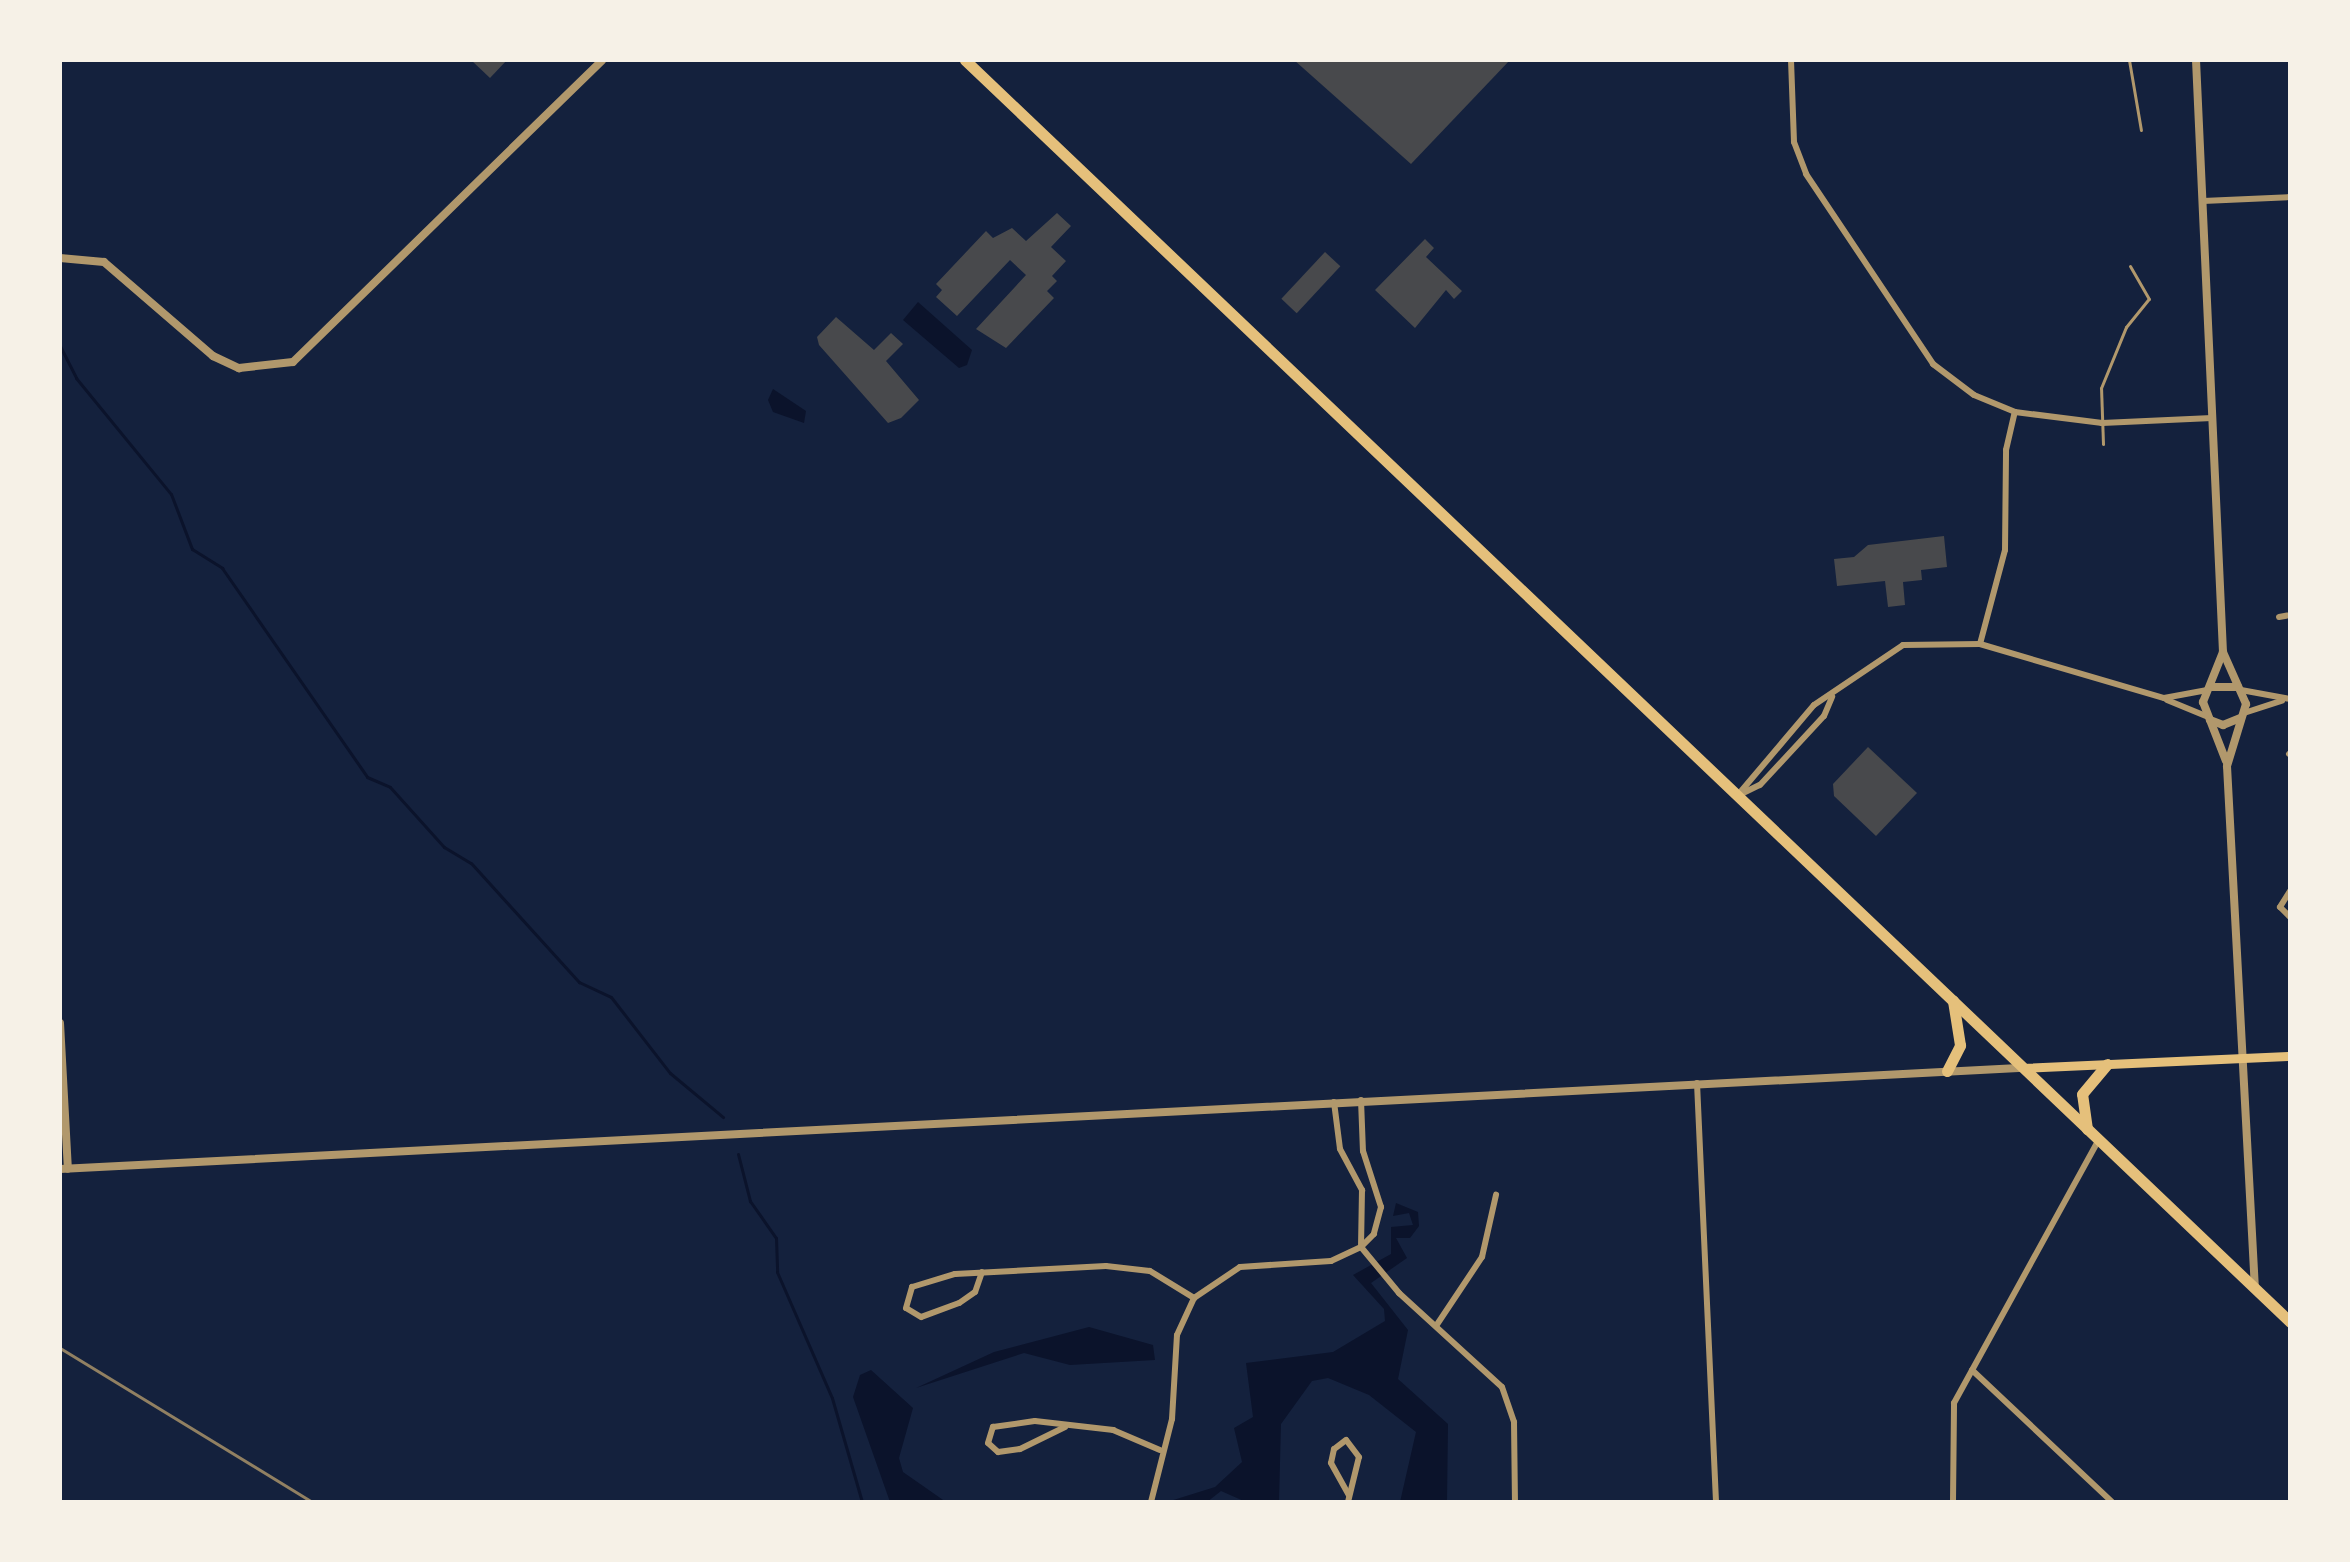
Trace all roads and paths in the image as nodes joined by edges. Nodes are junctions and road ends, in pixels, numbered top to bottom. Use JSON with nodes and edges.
{"nodes":[{"id":1,"x":602,"y":60,"type":"edge"},
{"id":2,"x":965,"y":60,"type":"edge"},
{"id":3,"x":1791,"y":60,"type":"edge"},
{"id":4,"x":2129,"y":60,"type":"edge"},
{"id":5,"x":2196,"y":60,"type":"edge"},
{"id":6,"x":2141,"y":130,"type":"dead end"},
{"id":7,"x":2290,"y":197,"type":"edge"},
{"id":8,"x":2203,"y":201,"type":"junction"},
{"id":9,"x":60,"y":258,"type":"edge"},
{"id":10,"x":2130,"y":266,"type":"dead end"},
{"id":11,"x":2015,"y":412,"type":"junction"},
{"id":12,"x":2212,"y":418,"type":"junction"},
{"id":13,"x":2102,"y":423,"type":"junction"},
{"id":14,"x":2103,"y":444,"type":"dead end"},
{"id":15,"x":2290,"y":615,"type":"edge"},
{"id":16,"x":2279,"y":617,"type":"dead end"},
{"id":17,"x":1980,"y":644,"type":"junction"},
{"id":18,"x":2223,"y":652,"type":"junction"},
{"id":19,"x":2209,"y":689,"type":"junction"},
{"id":20,"x":2240,"y":689,"type":"junction"},
{"id":21,"x":1832,"y":697,"type":"junction"},
{"id":22,"x":2164,"y":698,"type":"junction"},
{"id":23,"x":2287,"y":700,"type":"edge"},
{"id":24,"x":2242,"y":715,"type":"junction"},
{"id":25,"x":2208,"y":718,"type":"junction"},
{"id":26,"x":2227,"y":766,"type":"junction"},
{"id":27,"x":1737,"y":797,"type":"junction"},
{"id":28,"x":2290,"y":891,"type":"edge"},
{"id":29,"x":2290,"y":917,"type":"edge"},
{"id":30,"x":1953,"y":1001,"type":"junction"},
{"id":31,"x":60,"y":1023,"type":"edge"},
{"id":32,"x":2290,"y":1056,"type":"edge"},
{"id":33,"x":2242,"y":1058,"type":"junction"},
{"id":34,"x":2107,"y":1064,"type":"junction"},
{"id":35,"x":2023,"y":1068,"type":"junction"},
{"id":36,"x":1947,"y":1071,"type":"junction"},
{"id":37,"x":1697,"y":1083,"type":"junction"},
{"id":38,"x":1361,"y":1100,"type":"junction"},
{"id":39,"x":1334,"y":1102,"type":"junction"},
{"id":40,"x":2087,"y":1130,"type":"junction"},
{"id":41,"x":2098,"y":1141,"type":"junction"},
{"id":42,"x":64,"y":1169,"type":"edge"},
{"id":43,"x":1496,"y":1195,"type":"dead end"},
{"id":44,"x":1361,"y":1247,"type":"junction"},
{"id":45,"x":982,"y":1272,"type":"junction"},
{"id":46,"x":2255,"y":1289,"type":"junction"},
{"id":47,"x":1194,"y":1298,"type":"junction"},
{"id":48,"x":2290,"y":1322,"type":"edge"},
{"id":49,"x":1436,"y":1326,"type":"junction"},
{"id":50,"x":1972,"y":1370,"type":"junction"},
{"id":51,"x":1065,"y":1427,"type":"junction"},
{"id":52,"x":1160,"y":1450,"type":"junction"},
{"id":53,"x":1348,"y":1498,"type":"edge"},
{"id":54,"x":1151,"y":1502,"type":"edge"},
{"id":55,"x":1515,"y":1502,"type":"edge"},
{"id":56,"x":1716,"y":1502,"type":"edge"},
{"id":57,"x":1953,"y":1502,"type":"edge"},
{"id":58,"x":2112,"y":1502,"type":"edge"}],
"edges":[{"from":1,"to":9,"type":"street"},
{"from":2,"to":27,"type":"highway"},
{"from":3,"to":11,"type":"street"},
{"from":4,"to":6,"type":"lane"},
{"from":5,"to":8,"type":"street"},
{"from":7,"to":8,"type":"street"},
{"from":8,"to":12,"type":"street"},
{"from":10,"to":13,"type":"lane"},
{"from":11,"to":13,"type":"street"},
{"from":11,"to":17,"type":"street"},
{"from":12,"to":13,"type":"street"},
{"from":12,"to":18,"type":"street"},
{"from":13,"to":14,"type":"lane"},
{"from":15,"to":16,"type":"street"},
{"from":17,"to":21,"type":"street"},
{"from":17,"to":22,"type":"street"},
{"from":18,"to":19,"type":"street"},
{"from":18,"to":20,"type":"street"},
{"from":19,"to":20,"type":"street"},
{"from":19,"to":22,"type":"street"},
{"from":19,"to":25,"type":"street"},
{"from":20,"to":23,"type":"street"},
{"from":20,"to":24,"type":"street"},
{"from":21,"to":27,"type":"street"},
{"from":21,"to":27,"type":"street"},
{"from":22,"to":25,"type":"street"},
{"from":23,"to":24,"type":"street"},
{"from":24,"to":25,"type":"street"},
{"from":24,"to":26,"type":"street"},
{"from":25,"to":26,"type":"street"},
{"from":26,"to":33,"type":"street"},
{"from":27,"to":30,"type":"highway"},
{"from":28,"to":29,"type":"street"},
{"from":30,"to":35,"type":"highway"},
{"from":30,"to":36,"type":"highway"},
{"from":31,"to":42,"type":"street"},
{"from":32,"to":33,"type":"main road"},
{"from":33,"to":34,"type":"main road"},
{"from":33,"to":46,"type":"street"},
{"from":34,"to":35,"type":"main road"},
{"from":34,"to":40,"type":"highway"},
{"from":35,"to":36,"type":"street"},
{"from":35,"to":40,"type":"highway"},
{"from":36,"to":37,"type":"street"},
{"from":37,"to":38,"type":"street"},
{"from":37,"to":56,"type":"street"},
{"from":38,"to":39,"type":"street"},
{"from":38,"to":44,"type":"street"},
{"from":39,"to":42,"type":"street"},
{"from":39,"to":44,"type":"street"},
{"from":40,"to":41,"type":"highway"},
{"from":41,"to":46,"type":"highway"},
{"from":41,"to":50,"type":"street"},
{"from":43,"to":49,"type":"street"},
{"from":44,"to":47,"type":"street"},
{"from":44,"to":49,"type":"street"},
{"from":45,"to":45,"type":"street"},
{"from":45,"to":47,"type":"street"},
{"from":46,"to":48,"type":"highway"},
{"from":47,"to":52,"type":"street"},
{"from":49,"to":55,"type":"street"},
{"from":50,"to":57,"type":"street"},
{"from":50,"to":58,"type":"street"},
{"from":51,"to":51,"type":"street"},
{"from":51,"to":52,"type":"street"},
{"from":52,"to":54,"type":"street"},
{"from":53,"to":53,"type":"street"}]}
